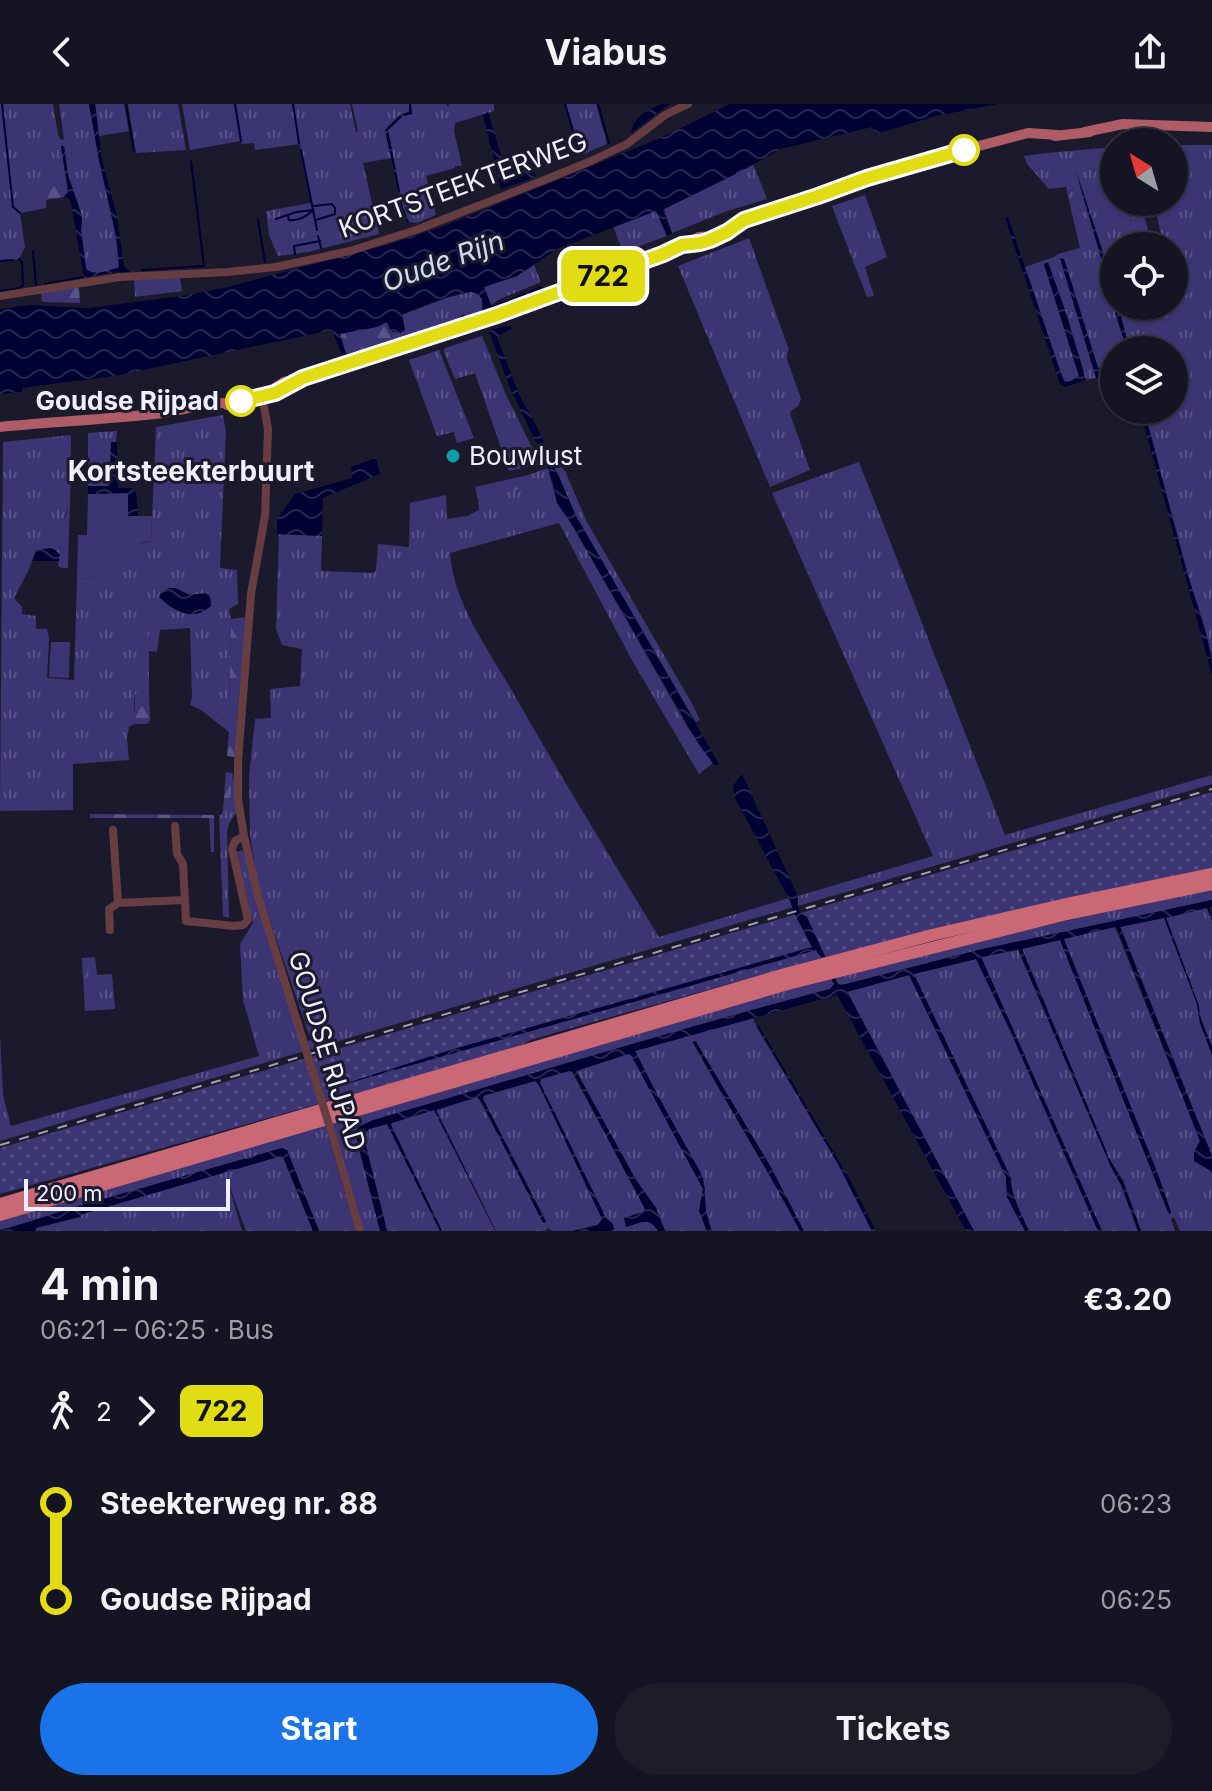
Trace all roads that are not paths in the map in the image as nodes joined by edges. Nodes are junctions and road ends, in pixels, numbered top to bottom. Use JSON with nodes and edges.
{"nodes":[{"id":1,"x":688,"y":104,"type":"edge"},
{"id":2,"x":1212,"y":127,"type":"edge"},
{"id":3,"x":0,"y":296,"type":"edge"},
{"id":4,"x":262,"y":396,"type":"junction"},
{"id":5,"x":0,"y":427,"type":"edge"},
{"id":6,"x":175,"y":826,"type":"dead end"},
{"id":7,"x":113,"y":830,"type":"dead end"},
{"id":8,"x":244,"y":836,"type":"junction"},
{"id":9,"x":1212,"y":874,"type":"edge"},
{"id":10,"x":1212,"y":884,"type":"edge"},
{"id":11,"x":184,"y":900,"type":"junction"},
{"id":12,"x":118,"y":903,"type":"junction"},
{"id":13,"x":110,"y":930,"type":"dead end"},
{"id":14,"x":837,"y":965,"type":"junction"},
{"id":15,"x":820,"y":970,"type":"junction"},
{"id":16,"x":0,"y":1204,"type":"edge"},
{"id":17,"x":0,"y":1215,"type":"edge"},
{"id":18,"x":360,"y":1231,"type":"edge"}],
"edges":[{"from":1,"to":3,"type":"street","name":"KORTSTEEKTERWEG"},
{"from":2,"to":4,"type":"main road"},
{"from":4,"to":5,"type":"main road"},
{"from":4,"to":8,"type":"street","name":"GOUDSE RIJPAD"},
{"from":6,"to":11,"type":"street"},
{"from":7,"to":12,"type":"street"},
{"from":8,"to":11,"type":"street","name":"GOUDSE RIJPAD"},
{"from":8,"to":18,"type":"street","name":"GOUDSE RIJPAD","bridge":true},
{"from":9,"to":14,"type":"highway"},
{"from":10,"to":14,"type":"highway"},
{"from":11,"to":12,"type":"street"},
{"from":12,"to":13,"type":"street"},
{"from":14,"to":15,"type":"highway"},
{"from":15,"to":16,"type":"highway"},
{"from":15,"to":17,"type":"highway"}]}
